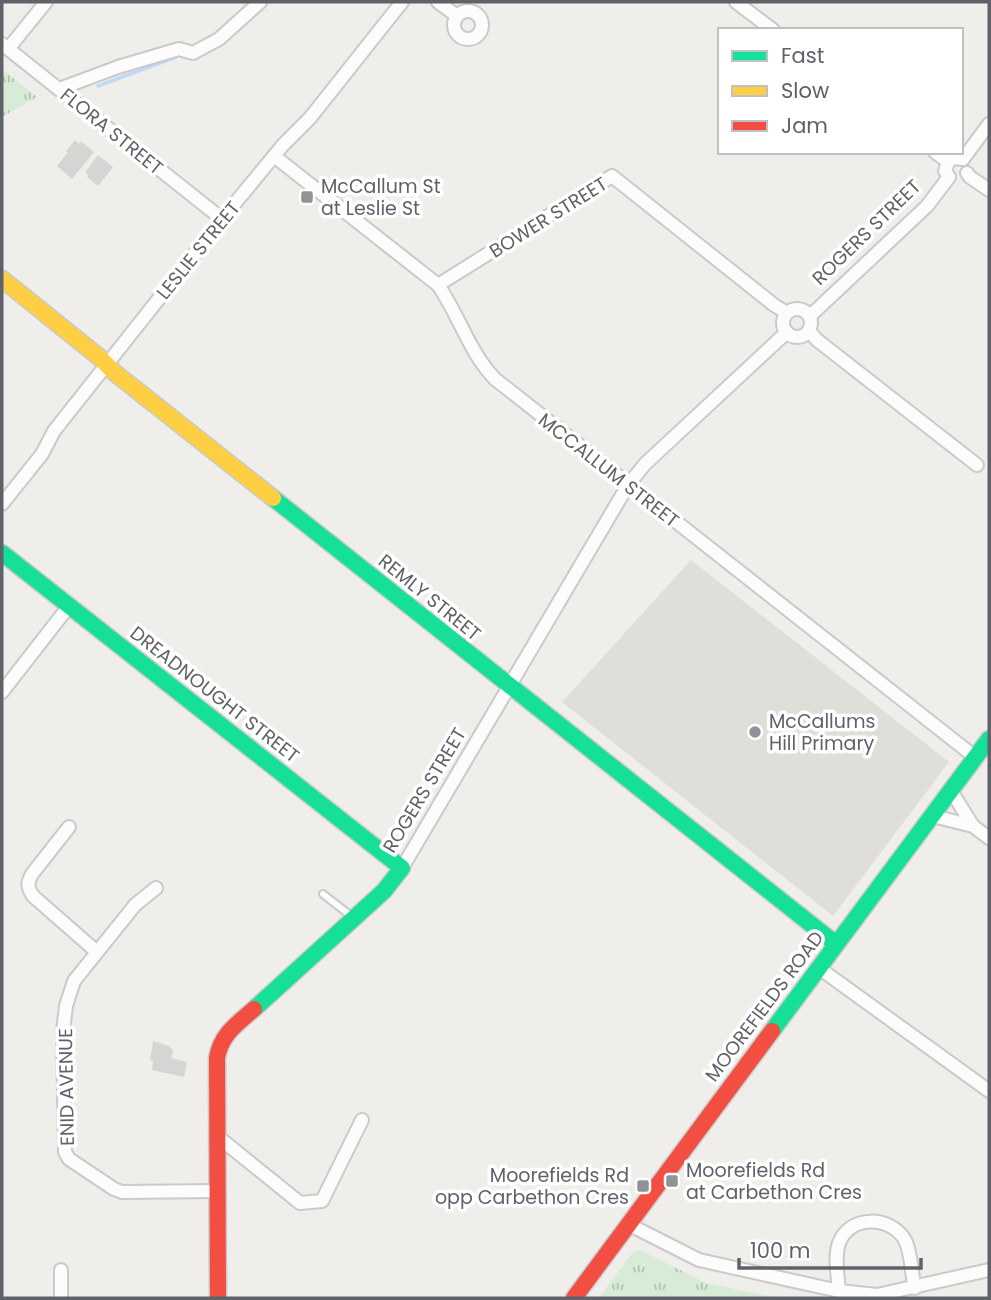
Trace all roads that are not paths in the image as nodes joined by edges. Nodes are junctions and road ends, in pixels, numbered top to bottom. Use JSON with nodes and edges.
{"nodes":[{"id":1,"x":46,"y":2,"type":"edge"},
{"id":2,"x":260,"y":2,"type":"edge"},
{"id":3,"x":402,"y":2,"type":"edge"},
{"id":4,"x":438,"y":2,"type":"edge"},
{"id":5,"x":736,"y":2,"type":"edge"},
{"id":6,"x":457,"y":16,"type":"dead end"},
{"id":7,"x":770,"y":28,"type":"edge"},
{"id":8,"x":5,"y":46,"type":"edge"},
{"id":9,"x":60,"y":89,"type":"junction"},
{"id":10,"x":989,"y":124,"type":"edge"},
{"id":11,"x":938,"y":154,"type":"edge"},
{"id":12,"x":274,"y":156,"type":"junction"},
{"id":13,"x":963,"y":159,"type":"junction"},
{"id":14,"x":948,"y":162,"type":"junction"},
{"id":15,"x":967,"y":173,"type":"junction"},
{"id":16,"x":949,"y":177,"type":"junction"},
{"id":17,"x":989,"y":190,"type":"edge"},
{"id":18,"x":222,"y":219,"type":"junction"},
{"id":19,"x":2,"y":279,"type":"edge"},
{"id":20,"x":438,"y":285,"type":"junction"},
{"id":21,"x":787,"y":313,"type":"junction"},
{"id":22,"x":810,"y":316,"type":"junction"},
{"id":23,"x":809,"y":331,"type":"junction"},
{"id":24,"x":788,"y":332,"type":"junction"},
{"id":25,"x":107,"y":364,"type":"junction"},
{"id":26,"x":977,"y":466,"type":"dead end"},
{"id":27,"x":628,"y":485,"type":"junction"},
{"id":28,"x":2,"y":504,"type":"edge"},
{"id":29,"x":2,"y":552,"type":"edge"},
{"id":30,"x":69,"y":606,"type":"junction"},
{"id":31,"x":509,"y":687,"type":"junction"},
{"id":32,"x":2,"y":692,"type":"edge"},
{"id":33,"x":989,"y":738,"type":"edge"},
{"id":34,"x":975,"y":757,"type":"junction"},
{"id":35,"x":951,"y":792,"type":"junction"},
{"id":36,"x":933,"y":816,"type":"junction"},
{"id":37,"x":973,"y":826,"type":"junction"},
{"id":38,"x":69,"y":827,"type":"dead end"},
{"id":39,"x":989,"y":838,"type":"edge"},
{"id":40,"x":402,"y":868,"type":"junction"},
{"id":41,"x":156,"y":888,"type":"dead end"},
{"id":42,"x":323,"y":894,"type":"dead end"},
{"id":43,"x":354,"y":918,"type":"junction"},
{"id":44,"x":836,"y":944,"type":"junction"},
{"id":45,"x":97,"y":952,"type":"junction"},
{"id":46,"x":819,"y":968,"type":"junction"},
{"id":47,"x":989,"y":1091,"type":"edge"},
{"id":48,"x":362,"y":1120,"type":"dead end"},
{"id":49,"x":218,"y":1136,"type":"junction"},
{"id":50,"x":218,"y":1191,"type":"junction"},
{"id":51,"x":628,"y":1224,"type":"junction"},
{"id":52,"x":61,"y":1270,"type":"dead end"},
{"id":53,"x":989,"y":1270,"type":"edge"},
{"id":54,"x":915,"y":1288,"type":"junction"},
{"id":55,"x":839,"y":1292,"type":"junction"},
{"id":56,"x":61,"y":1298,"type":"edge"},
{"id":57,"x":218,"y":1298,"type":"edge"},
{"id":58,"x":574,"y":1298,"type":"edge"}],
"edges":[{"from":1,"to":8,"type":"street"},
{"from":2,"to":9,"type":"street"},
{"from":3,"to":12,"type":"street","name":"LESLIE STREET"},
{"from":4,"to":6,"type":"street"},
{"from":5,"to":7,"type":"street"},
{"from":8,"to":9,"type":"street","name":"FLORA STREET"},
{"from":9,"to":18,"type":"street","name":"FLORA STREET"},
{"from":10,"to":13,"type":"street"},
{"from":11,"to":14,"type":"street"},
{"from":12,"to":18,"type":"street","name":"LESLIE STREET"},
{"from":12,"to":20,"type":"street","name":"MCCALLUM STREET"},
{"from":13,"to":14,"type":"street"},
{"from":13,"to":15,"type":"street"},
{"from":14,"to":16,"type":"street"},
{"from":15,"to":16,"type":"street"},
{"from":15,"to":17,"type":"street"},
{"from":16,"to":22,"type":"street","name":"ROGERS STREET"},
{"from":18,"to":25,"type":"street","name":"LESLIE STREET"},
{"from":19,"to":25,"type":"street","name":"REMLY STREET"},
{"from":20,"to":21,"type":"street","name":"BOWER STREET"},
{"from":20,"to":27,"type":"street","name":"MCCALLUM STREET"},
{"from":21,"to":22,"type":"street"},
{"from":21,"to":24,"type":"street"},
{"from":22,"to":23,"type":"street"},
{"from":23,"to":24,"type":"street"},
{"from":23,"to":26,"type":"street"},
{"from":24,"to":27,"type":"street","name":"ROGERS STREET"},
{"from":25,"to":28,"type":"street","name":"LESLIE STREET"},
{"from":25,"to":31,"type":"street","name":"REMLY STREET"},
{"from":27,"to":31,"type":"street","name":"ROGERS STREET"},
{"from":27,"to":34,"type":"street","name":"MCCALLUM STREET"},
{"from":29,"to":30,"type":"street","name":"DREADNOUGHT STREET"},
{"from":30,"to":32,"type":"street"},
{"from":30,"to":40,"type":"street","name":"DREADNOUGHT STREET"},
{"from":31,"to":40,"type":"street","name":"ROGERS STREET"},
{"from":31,"to":44,"type":"street","name":"REMLY STREET"},
{"from":33,"to":34,"type":"street","name":"MOOREFIELDS ROAD"},
{"from":34,"to":35,"type":"street","name":"MOOREFIELDS ROAD"},
{"from":35,"to":36,"type":"street","name":"MOOREFIELDS ROAD"},
{"from":35,"to":37,"type":"street"},
{"from":36,"to":37,"type":"street"},
{"from":36,"to":44,"type":"street","name":"MOOREFIELDS ROAD"},
{"from":37,"to":39,"type":"street"},
{"from":38,"to":45,"type":"street"},
{"from":40,"to":43,"type":"street","name":"ROGERS STREET"},
{"from":41,"to":45,"type":"street","name":"ENID AVENUE"},
{"from":42,"to":43,"type":"lane"},
{"from":43,"to":49,"type":"street","name":"ROGERS STREET"},
{"from":44,"to":46,"type":"street","name":"MOOREFIELDS ROAD"},
{"from":45,"to":50,"type":"street","name":"ENID AVENUE"},
{"from":46,"to":47,"type":"street"},
{"from":46,"to":51,"type":"street","name":"MOOREFIELDS ROAD"},
{"from":48,"to":49,"type":"street"},
{"from":49,"to":50,"type":"street","name":"ROGERS STREET"},
{"from":50,"to":57,"type":"street","name":"ROGERS STREET"},
{"from":51,"to":55,"type":"street"},
{"from":51,"to":58,"type":"street","name":"MOOREFIELDS ROAD"},
{"from":52,"to":56,"type":"street"},
{"from":53,"to":54,"type":"street"},
{"from":54,"to":55,"type":"street"},
{"from":54,"to":55,"type":"street"}]}
